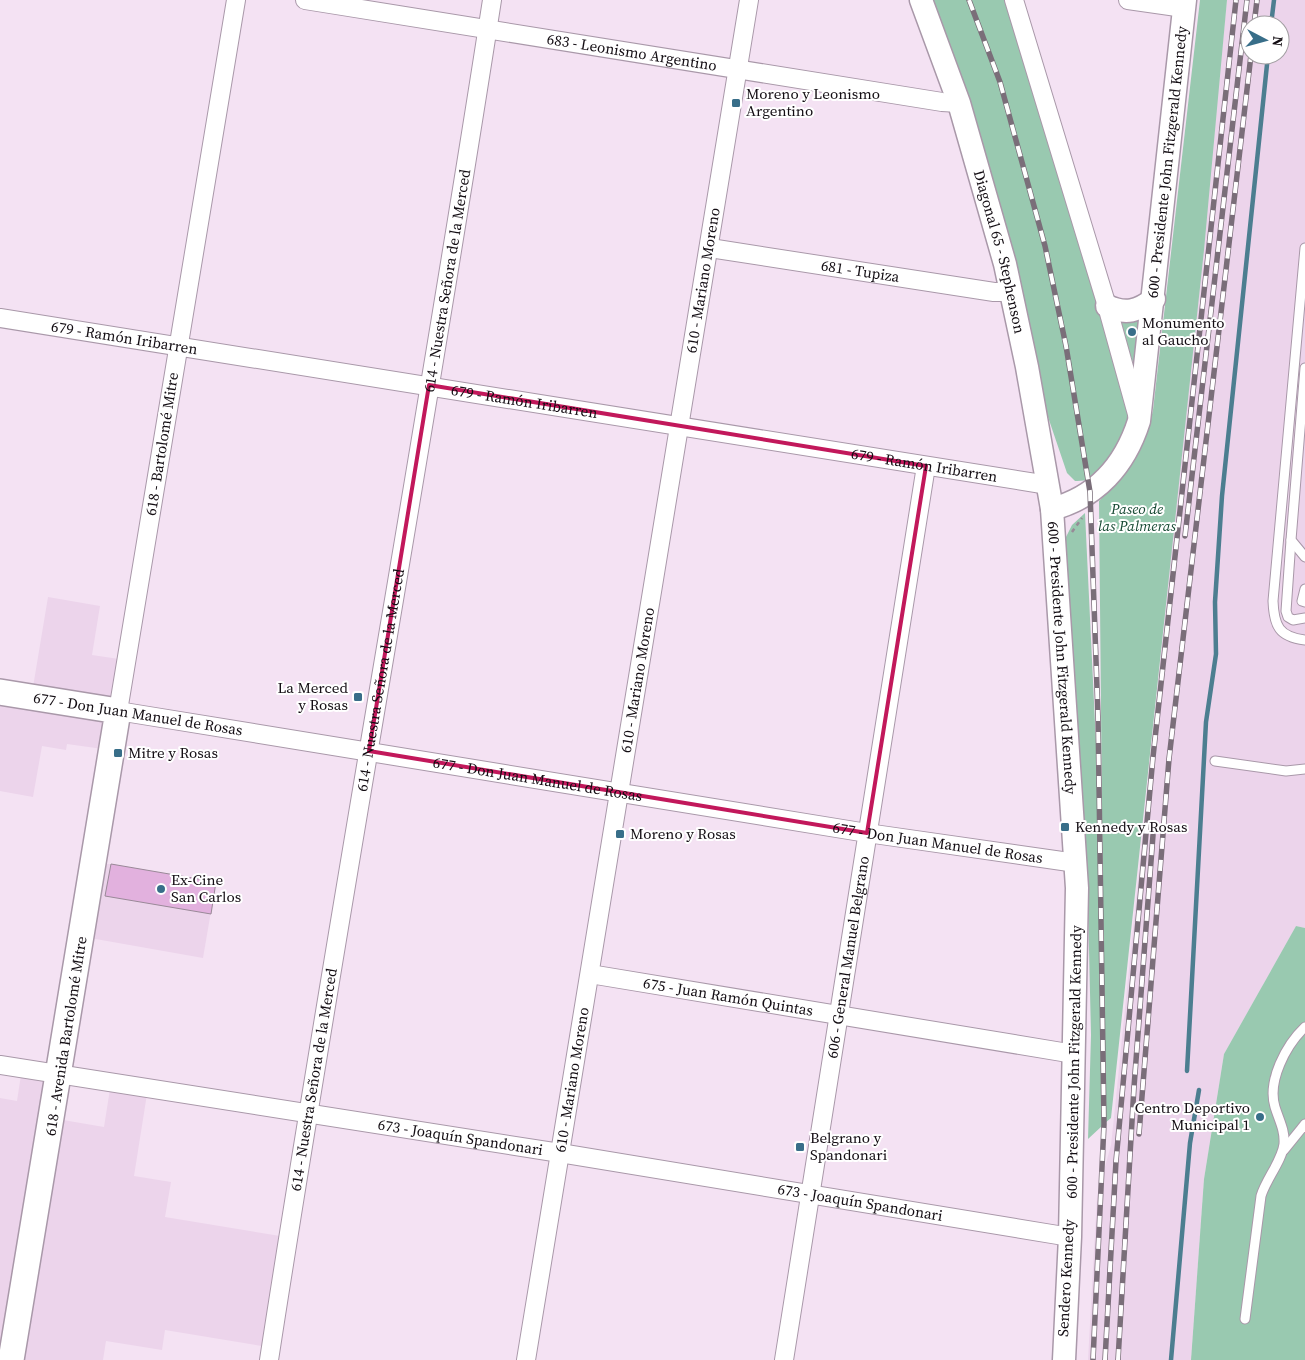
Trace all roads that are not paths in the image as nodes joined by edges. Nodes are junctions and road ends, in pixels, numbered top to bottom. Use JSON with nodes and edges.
{"nodes":[{"id":1,"x":236,"y":0,"type":"edge"},
{"id":2,"x":304,"y":0,"type":"edge"},
{"id":3,"x":492,"y":0,"type":"edge"},
{"id":4,"x":749,"y":0,"type":"edge"},
{"id":5,"x":921,"y":0,"type":"edge"},
{"id":6,"x":1014,"y":0,"type":"edge"},
{"id":7,"x":1128,"y":0,"type":"edge"},
{"id":8,"x":1184,"y":4,"type":"edge"},
{"id":9,"x":487,"y":30,"type":"junction"},
{"id":10,"x":738,"y":70,"type":"junction"},
{"id":11,"x":959,"y":103,"type":"junction"},
{"id":12,"x":710,"y":248,"type":"junction"},
{"id":13,"x":1305,"y":248,"type":"edge"},
{"id":14,"x":1012,"y":292,"type":"junction"},
{"id":15,"x":1154,"y":299,"type":"junction"},
{"id":16,"x":1107,"y":306,"type":"junction"},
{"id":17,"x":0,"y":318,"type":"edge"},
{"id":18,"x":178,"y":347,"type":"junction"},
{"id":19,"x":1305,"y":368,"type":"edge"},
{"id":20,"x":429,"y":385,"type":"junction"},
{"id":21,"x":1140,"y":421,"type":"junction"},
{"id":22,"x":678,"y":427,"type":"junction"},
{"id":23,"x":926,"y":466,"type":"junction"},
{"id":24,"x":1048,"y":485,"type":"junction"},
{"id":25,"x":1052,"y":509,"type":"junction"},
{"id":26,"x":1291,"y":540,"type":"junction"},
{"id":27,"x":1305,"y":557,"type":"edge"},
{"id":28,"x":1305,"y":589,"type":"edge"},
{"id":29,"x":1305,"y":602,"type":"edge"},
{"id":30,"x":1305,"y":618,"type":"edge"},
{"id":31,"x":1305,"y":640,"type":"edge"},
{"id":32,"x":0,"y":692,"type":"edge"},
{"id":33,"x":118,"y":711,"type":"junction"},
{"id":34,"x":369,"y":751,"type":"junction"},
{"id":35,"x":1215,"y":761,"type":"dead end"},
{"id":36,"x":1305,"y":769,"type":"edge"},
{"id":37,"x":620,"y":792,"type":"junction"},
{"id":38,"x":866,"y":833,"type":"junction"},
{"id":39,"x":1076,"y":863,"type":"junction"},
{"id":40,"x":590,"y":974,"type":"junction"},
{"id":41,"x":839,"y":1014,"type":"junction"},
{"id":42,"x":1305,"y":1027,"type":"edge"},
{"id":43,"x":1074,"y":1054,"type":"junction"},
{"id":44,"x":0,"y":1065,"type":"edge"},
{"id":45,"x":60,"y":1075,"type":"junction"},
{"id":46,"x":307,"y":1114,"type":"junction"},
{"id":47,"x":1305,"y":1124,"type":"edge"},
{"id":48,"x":1282,"y":1152,"type":"junction"},
{"id":49,"x":560,"y":1153,"type":"junction"},
{"id":50,"x":811,"y":1194,"type":"junction"},
{"id":51,"x":1070,"y":1237,"type":"junction"},
{"id":52,"x":1245,"y":1319,"type":"dead end"},
{"id":53,"x":11,"y":1360,"type":"edge"},
{"id":54,"x":269,"y":1360,"type":"edge"},
{"id":55,"x":526,"y":1360,"type":"edge"},
{"id":56,"x":784,"y":1360,"type":"edge"},
{"id":57,"x":1064,"y":1360,"type":"edge"}],
"edges":[{"from":1,"to":18,"type":"street","name":"618 - Bartolomé Mitre"},
{"from":2,"to":9,"type":"street","name":"683 - Leonismo Argentino"},
{"from":3,"to":9,"type":"street","name":"614 - Nuestra Señora de la Merced"},
{"from":4,"to":10,"type":"street","name":"610 - Mariano Moreno"},
{"from":5,"to":11,"type":"street","name":"Diagonal 65 - Stephenson"},
{"from":6,"to":16,"type":"street"},
{"from":7,"to":8,"type":"street"},
{"from":8,"to":15,"type":"street","name":"600 - Presidente John Fitzgerald Kennedy"},
{"from":9,"to":10,"type":"street","name":"683 - Leonismo Argentino"},
{"from":9,"to":20,"type":"street","name":"614 - Nuestra Señora de la Merced"},
{"from":10,"to":11,"type":"street","name":"683 - Leonismo Argentino"},
{"from":10,"to":12,"type":"street","name":"610 - Mariano Moreno"},
{"from":11,"to":14,"type":"street","name":"Diagonal 65 - Stephenson"},
{"from":12,"to":14,"type":"street","name":"681 - Tupiza"},
{"from":12,"to":22,"type":"street","name":"610 - Mariano Moreno"},
{"from":13,"to":31,"type":"lane"},
{"from":14,"to":24,"type":"street","name":"Diagonal 65 - Stephenson"},
{"from":15,"to":16,"type":"street"},
{"from":15,"to":21,"type":"street","name":"600 - Presidente John Fitzgerald Kennedy"},
{"from":16,"to":21,"type":"street"},
{"from":17,"to":18,"type":"street","name":"679 - Ramón Iribarren"},
{"from":18,"to":20,"type":"street","name":"679 - Ramón Iribarren"},
{"from":18,"to":33,"type":"street","name":"618 - Bartolomé Mitre"},
{"from":19,"to":26,"type":"lane"},
{"from":20,"to":22,"type":"street","name":"679 - Ramón Iribarren"},
{"from":20,"to":34,"type":"street","name":"614 - Nuestra Señora de la Merced"},
{"from":21,"to":25,"type":"street","name":"600 - Presidente John Fitzgerald Kennedy"},
{"from":22,"to":23,"type":"street","name":"679 - Ramón Iribarren"},
{"from":22,"to":37,"type":"street","name":"610 - Mariano Moreno"},
{"from":23,"to":24,"type":"street","name":"679 - Ramón Iribarren"},
{"from":23,"to":38,"type":"street","name":"606 - General Manuel Belgrano"},
{"from":24,"to":25,"type":"street","name":"Diagonal 65 - Stephenson"},
{"from":25,"to":39,"type":"street","name":"600 - Presidente John Fitzgerald Kennedy"},
{"from":26,"to":27,"type":"lane"},
{"from":26,"to":30,"type":"lane"},
{"from":28,"to":29,"type":"lane"},
{"from":32,"to":33,"type":"main road","name":"677 - Don Juan Manuel de Rosas"},
{"from":33,"to":34,"type":"street","name":"677 - Don Juan Manuel de Rosas"},
{"from":33,"to":45,"type":"main road","name":"618 - Avenida Bartolomé Mitre"},
{"from":34,"to":37,"type":"street","name":"677 - Don Juan Manuel de Rosas"},
{"from":34,"to":46,"type":"street","name":"614 - Nuestra Señora de la Merced"},
{"from":35,"to":36,"type":"lane"},
{"from":37,"to":38,"type":"street","name":"677 - Don Juan Manuel de Rosas"},
{"from":37,"to":40,"type":"street","name":"610 - Mariano Moreno"},
{"from":38,"to":39,"type":"street","name":"677 - Don Juan Manuel de Rosas"},
{"from":38,"to":41,"type":"street","name":"606 - General Manuel Belgrano"},
{"from":39,"to":43,"type":"street","name":"600 - Presidente John Fitzgerald Kennedy"},
{"from":40,"to":41,"type":"street","name":"675 - Juan Ramón Quintas"},
{"from":40,"to":49,"type":"street","name":"610 - Mariano Moreno"},
{"from":41,"to":43,"type":"street","name":"675 - Juan Ramón Quintas"},
{"from":41,"to":50,"type":"street","name":"606 - General Manuel Belgrano"},
{"from":42,"to":48,"type":"lane"},
{"from":43,"to":51,"type":"street","name":"600 - Presidente John Fitzgerald Kennedy"},
{"from":44,"to":45,"type":"street","name":"673 - Joaquín Spandonari"},
{"from":45,"to":46,"type":"street","name":"673 - Joaquín Spandonari"},
{"from":45,"to":53,"type":"main road","name":"618 - Avenida Bartolomé Mitre"},
{"from":46,"to":49,"type":"street","name":"673 - Joaquín Spandonari"},
{"from":46,"to":54,"type":"street","name":"614 - Nuestra Señora de la Merced"},
{"from":47,"to":48,"type":"lane"},
{"from":48,"to":52,"type":"lane"},
{"from":49,"to":50,"type":"street","name":"673 - Joaquín Spandonari"},
{"from":49,"to":55,"type":"street","name":"610 - Mariano Moreno"},
{"from":50,"to":51,"type":"street","name":"673 - Joaquín Spandonari"},
{"from":50,"to":56,"type":"street","name":"606 - General Manuel Belgrano"},
{"from":51,"to":57,"type":"street","name":"600 - Presidente John Fitzgerald Kennedy"}]}
